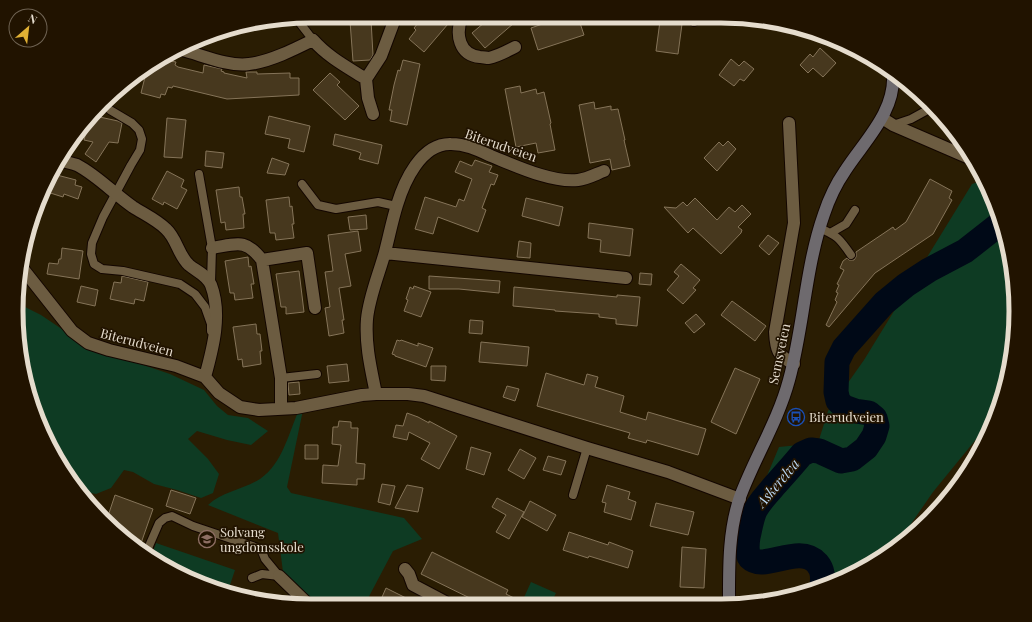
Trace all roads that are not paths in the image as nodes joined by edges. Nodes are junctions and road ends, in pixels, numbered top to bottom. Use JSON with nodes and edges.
{"nodes":[{"id":1,"x":393,"y":23,"type":"edge"},
{"id":2,"x":459,"y":23,"type":"edge"},
{"id":3,"x":300,"y":24,"type":"edge"},
{"id":4,"x":313,"y":40,"type":"junction"},
{"id":5,"x":515,"y":47,"type":"dead end"},
{"id":6,"x":187,"y":51,"type":"edge"},
{"id":7,"x":366,"y":79,"type":"junction"},
{"id":8,"x":892,"y":80,"type":"edge"},
{"id":9,"x":110,"y":110,"type":"dead end"},
{"id":10,"x":928,"y":110,"type":"edge"},
{"id":11,"x":373,"y":114,"type":"dead end"},
{"id":12,"x":882,"y":118,"type":"junction"},
{"id":13,"x":789,"y":123,"type":"dead end"},
{"id":14,"x":893,"y":125,"type":"junction"},
{"id":15,"x":963,"y":155,"type":"edge"},
{"id":16,"x":65,"y":162,"type":"edge"},
{"id":17,"x":604,"y":171,"type":"dead end"},
{"id":18,"x":199,"y":174,"type":"dead end"},
{"id":19,"x":302,"y":184,"type":"dead end"},
{"id":20,"x":116,"y":193,"type":"junction"},
{"id":21,"x":396,"y":206,"type":"junction"},
{"id":22,"x":855,"y":210,"type":"dead end"},
{"id":23,"x":820,"y":228,"type":"junction"},
{"id":24,"x":832,"y":232,"type":"junction"},
{"id":25,"x":212,"y":248,"type":"junction"},
{"id":26,"x":385,"y":253,"type":"junction"},
{"id":27,"x":850,"y":255,"type":"dead end"},
{"id":28,"x":262,"y":260,"type":"junction"},
{"id":29,"x":25,"y":272,"type":"edge"},
{"id":30,"x":626,"y":278,"type":"dead end"},
{"id":31,"x":211,"y":283,"type":"junction"},
{"id":32,"x":315,"y":308,"type":"dead end"},
{"id":33,"x":212,"y":344,"type":"junction"},
{"id":34,"x":794,"y":364,"type":"junction"},
{"id":35,"x":317,"y":374,"type":"dead end"},
{"id":36,"x":205,"y":378,"type":"junction"},
{"id":37,"x":281,"y":378,"type":"junction"},
{"id":38,"x":376,"y":394,"type":"junction"},
{"id":39,"x":282,"y":408,"type":"junction"},
{"id":40,"x":586,"y":448,"type":"junction"},
{"id":41,"x":573,"y":495,"type":"dead end"},
{"id":42,"x":740,"y":499,"type":"junction"},
{"id":43,"x":148,"y":548,"type":"edge"},
{"id":44,"x":405,"y":569,"type":"dead end"},
{"id":45,"x":278,"y":576,"type":"junction"},
{"id":46,"x":252,"y":578,"type":"dead end"},
{"id":47,"x":302,"y":599,"type":"edge"},
{"id":48,"x":439,"y":599,"type":"edge"},
{"id":49,"x":729,"y":599,"type":"edge"}],
"edges":[{"from":1,"to":7,"type":"street"},
{"from":2,"to":5,"type":"street"},
{"from":3,"to":4,"type":"lane"},
{"from":4,"to":6,"type":"street"},
{"from":4,"to":7,"type":"street"},
{"from":7,"to":11,"type":"street"},
{"from":8,"to":12,"type":"main road","name":"Semsveien"},
{"from":9,"to":20,"type":"lane"},
{"from":10,"to":14,"type":"lane"},
{"from":12,"to":14,"type":"street"},
{"from":12,"to":23,"type":"main road","name":"Semsveien"},
{"from":13,"to":34,"type":"street"},
{"from":14,"to":15,"type":"street"},
{"from":16,"to":20,"type":"street"},
{"from":17,"to":21,"type":"street","name":"Biterudveien"},
{"from":18,"to":25,"type":"lane"},
{"from":19,"to":21,"type":"lane"},
{"from":20,"to":31,"type":"street"},
{"from":20,"to":33,"type":"lane"},
{"from":21,"to":26,"type":"street","name":"Biterudveien"},
{"from":22,"to":24,"type":"lane"},
{"from":23,"to":24,"type":"lane"},
{"from":23,"to":34,"type":"main road","name":"Semsveien"},
{"from":24,"to":27,"type":"lane"},
{"from":25,"to":28,"type":"street"},
{"from":25,"to":31,"type":"lane"},
{"from":26,"to":30,"type":"street"},
{"from":26,"to":38,"type":"street","name":"Biterudveien"},
{"from":28,"to":32,"type":"street"},
{"from":28,"to":37,"type":"street"},
{"from":29,"to":36,"type":"street","name":"Biterudveien"},
{"from":31,"to":33,"type":"street"},
{"from":33,"to":36,"type":"street"},
{"from":34,"to":42,"type":"main road","name":"Semsveien"},
{"from":35,"to":37,"type":"lane"},
{"from":36,"to":39,"type":"street","name":"Biterudveien"},
{"from":37,"to":39,"type":"street"},
{"from":38,"to":39,"type":"street","name":"Biterudveien"},
{"from":38,"to":40,"type":"street","name":"Biterudveien"},
{"from":40,"to":41,"type":"lane"},
{"from":40,"to":42,"type":"street","name":"Biterudveien"},
{"from":42,"to":49,"type":"main road","name":"Semsveien"},
{"from":43,"to":45,"type":"lane"},
{"from":44,"to":48,"type":"street"},
{"from":45,"to":46,"type":"lane"},
{"from":45,"to":47,"type":"street"}]}
